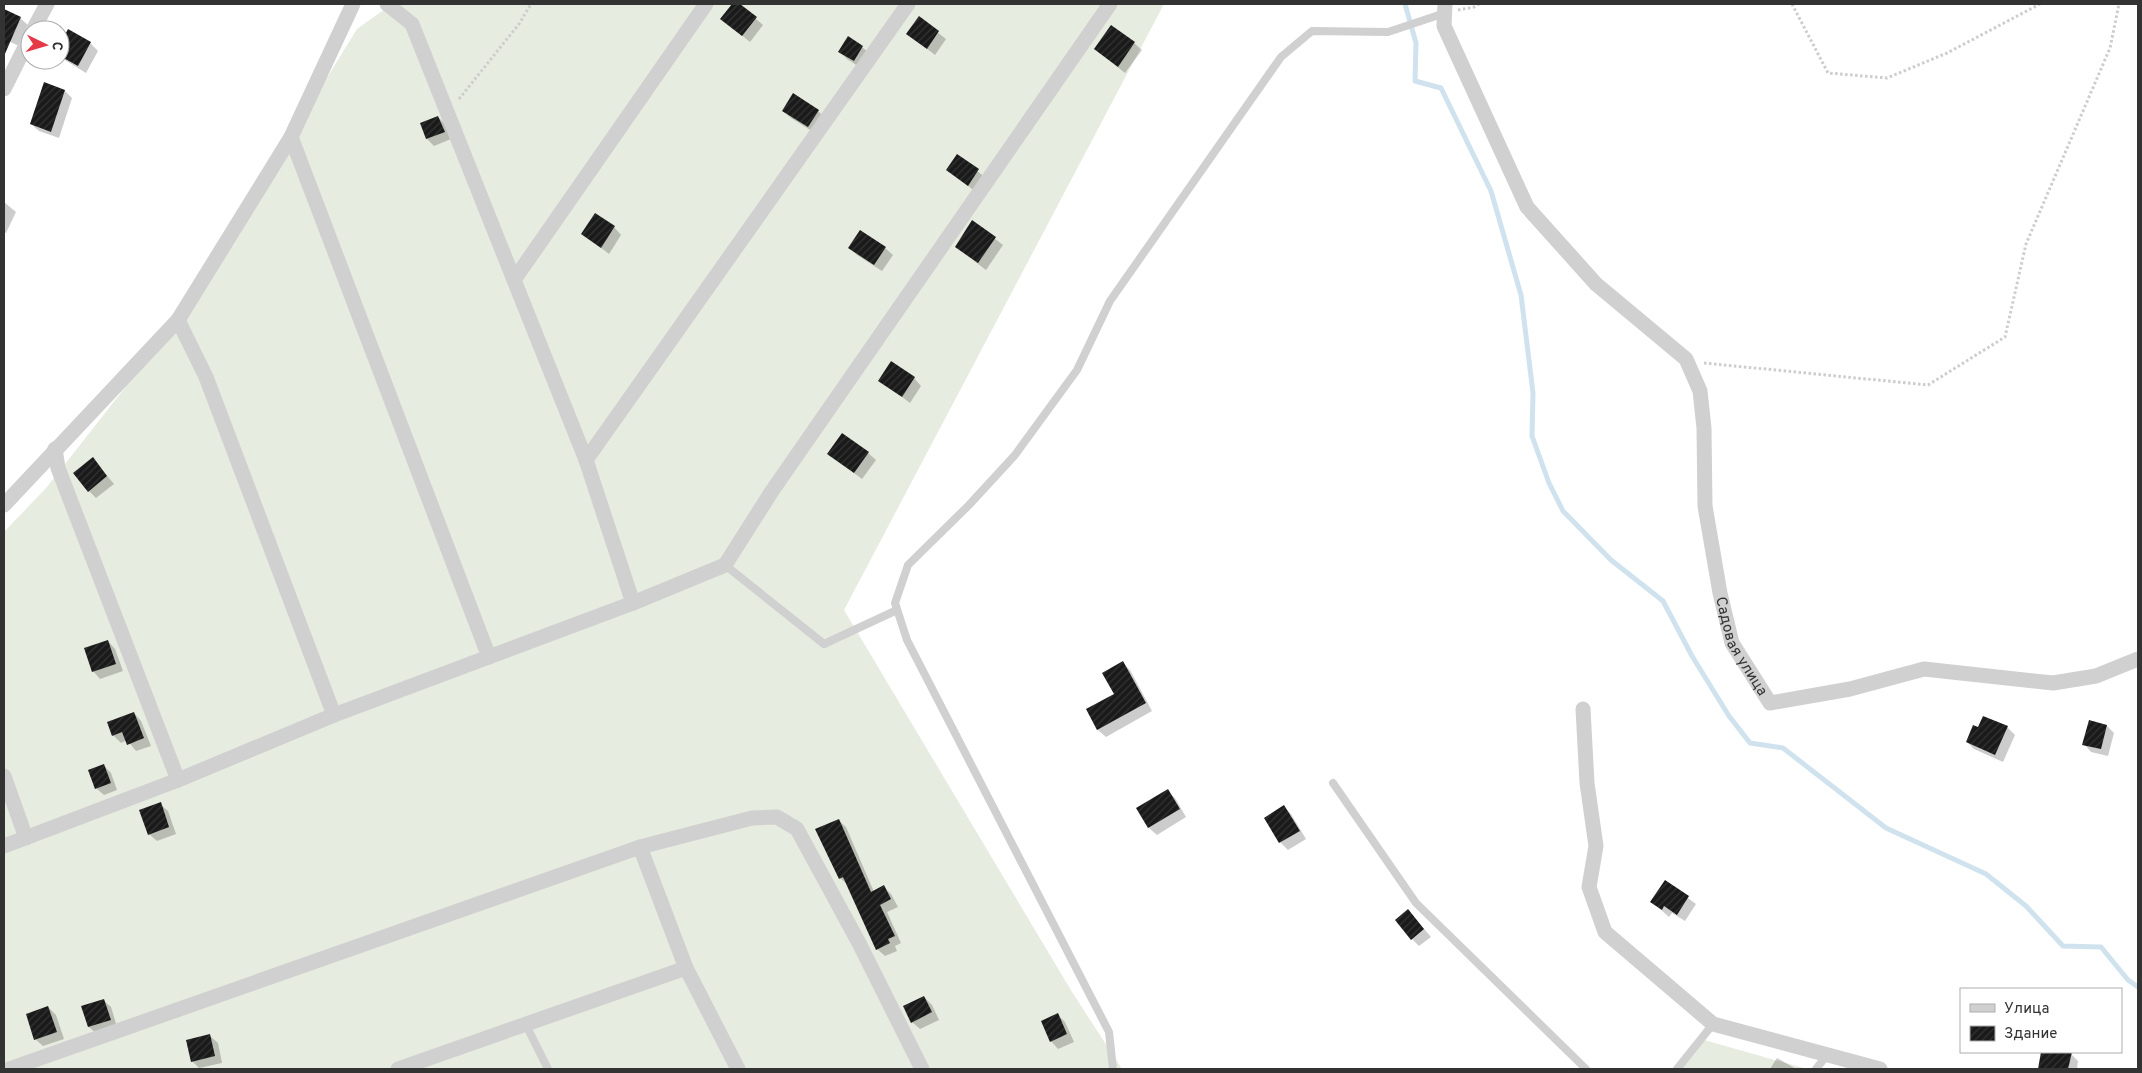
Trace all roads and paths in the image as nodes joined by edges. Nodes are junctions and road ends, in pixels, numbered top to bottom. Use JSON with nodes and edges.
{"nodes":[{"id":1,"x":47,"y":4,"type":"edge"},
{"id":2,"x":354,"y":4,"type":"edge"},
{"id":3,"x":387,"y":4,"type":"edge"},
{"id":4,"x":531,"y":4,"type":"edge"},
{"id":5,"x":706,"y":4,"type":"edge"},
{"id":6,"x":908,"y":4,"type":"edge"},
{"id":7,"x":1110,"y":4,"type":"edge"},
{"id":8,"x":1479,"y":4,"type":"edge"},
{"id":9,"x":1792,"y":4,"type":"edge"},
{"id":10,"x":2040,"y":4,"type":"edge"},
{"id":11,"x":2119,"y":4,"type":"edge"},
{"id":12,"x":1446,"y":8,"type":"edge"},
{"id":13,"x":39,"y":20,"type":"edge"},
{"id":14,"x":20,"y":57,"type":"edge"},
{"id":15,"x":4,"y":89,"type":"edge"},
{"id":16,"x":448,"y":114,"type":"junction"},
{"id":17,"x":291,"y":137,"type":"junction"},
{"id":18,"x":514,"y":280,"type":"junction"},
{"id":19,"x":178,"y":320,"type":"junction"},
{"id":20,"x":1686,"y":359,"type":"junction"},
{"id":21,"x":55,"y":448,"type":"junction"},
{"id":22,"x":586,"y":460,"type":"junction"},
{"id":23,"x":4,"y":505,"type":"edge"},
{"id":24,"x":725,"y":565,"type":"junction"},
{"id":25,"x":633,"y":603,"type":"junction"},
{"id":26,"x":897,"y":610,"type":"junction"},
{"id":27,"x":489,"y":657,"type":"junction"},
{"id":28,"x":2138,"y":659,"type":"edge"},
{"id":29,"x":1583,"y":708,"type":"dead end"},
{"id":30,"x":334,"y":715,"type":"junction"},
{"id":31,"x":4,"y":776,"type":"edge"},
{"id":32,"x":178,"y":780,"type":"junction"},
{"id":33,"x":1334,"y":783,"type":"dead end"},
{"id":34,"x":26,"y":838,"type":"junction"},
{"id":35,"x":4,"y":846,"type":"edge"},
{"id":36,"x":640,"y":848,"type":"junction"},
{"id":37,"x":686,"y":968,"type":"junction"},
{"id":38,"x":1713,"y":1024,"type":"junction"},
{"id":39,"x":526,"y":1025,"type":"junction"},
{"id":40,"x":1827,"y":1055,"type":"junction"},
{"id":41,"x":9,"y":1069,"type":"edge"},
{"id":42,"x":398,"y":1069,"type":"edge"},
{"id":43,"x":548,"y":1069,"type":"edge"},
{"id":44,"x":738,"y":1069,"type":"edge"},
{"id":45,"x":922,"y":1069,"type":"edge"},
{"id":46,"x":1112,"y":1069,"type":"edge"},
{"id":47,"x":1586,"y":1069,"type":"edge"},
{"id":48,"x":1677,"y":1069,"type":"edge"},
{"id":49,"x":1816,"y":1069,"type":"edge"},
{"id":50,"x":1880,"y":1069,"type":"edge"}],
"edges":[{"from":1,"to":13,"type":"street"},
{"from":2,"to":17,"type":"street"},
{"from":3,"to":16,"type":"street"},
{"from":4,"to":16,"type":"path"},
{"from":5,"to":18,"type":"street"},
{"from":6,"to":22,"type":"street"},
{"from":7,"to":24,"type":"street"},
{"from":8,"to":12,"type":"path"},
{"from":9,"to":10,"type":"path"},
{"from":11,"to":20,"type":"path"},
{"from":12,"to":20,"type":"street","name":"Садовая улица"},
{"from":12,"to":26,"type":"lane"},
{"from":14,"to":15,"type":"street"},
{"from":16,"to":18,"type":"street"},
{"from":17,"to":19,"type":"street"},
{"from":17,"to":27,"type":"street"},
{"from":18,"to":22,"type":"street"},
{"from":19,"to":21,"type":"street"},
{"from":19,"to":30,"type":"street"},
{"from":20,"to":28,"type":"street","name":"Садовая улица"},
{"from":21,"to":23,"type":"street"},
{"from":21,"to":32,"type":"street"},
{"from":22,"to":25,"type":"street"},
{"from":24,"to":25,"type":"street"},
{"from":24,"to":26,"type":"lane"},
{"from":25,"to":27,"type":"street"},
{"from":26,"to":46,"type":"lane"},
{"from":27,"to":30,"type":"street"},
{"from":29,"to":38,"type":"street"},
{"from":30,"to":32,"type":"street"},
{"from":31,"to":34,"type":"street"},
{"from":32,"to":34,"type":"street"},
{"from":33,"to":47,"type":"lane"},
{"from":34,"to":35,"type":"street"},
{"from":36,"to":37,"type":"street"},
{"from":36,"to":41,"type":"street"},
{"from":36,"to":45,"type":"street"},
{"from":37,"to":39,"type":"street"},
{"from":37,"to":44,"type":"street"},
{"from":38,"to":40,"type":"street"},
{"from":38,"to":48,"type":"lane"},
{"from":39,"to":42,"type":"street"},
{"from":39,"to":43,"type":"lane"},
{"from":40,"to":49,"type":"lane"},
{"from":40,"to":50,"type":"street"}]}
